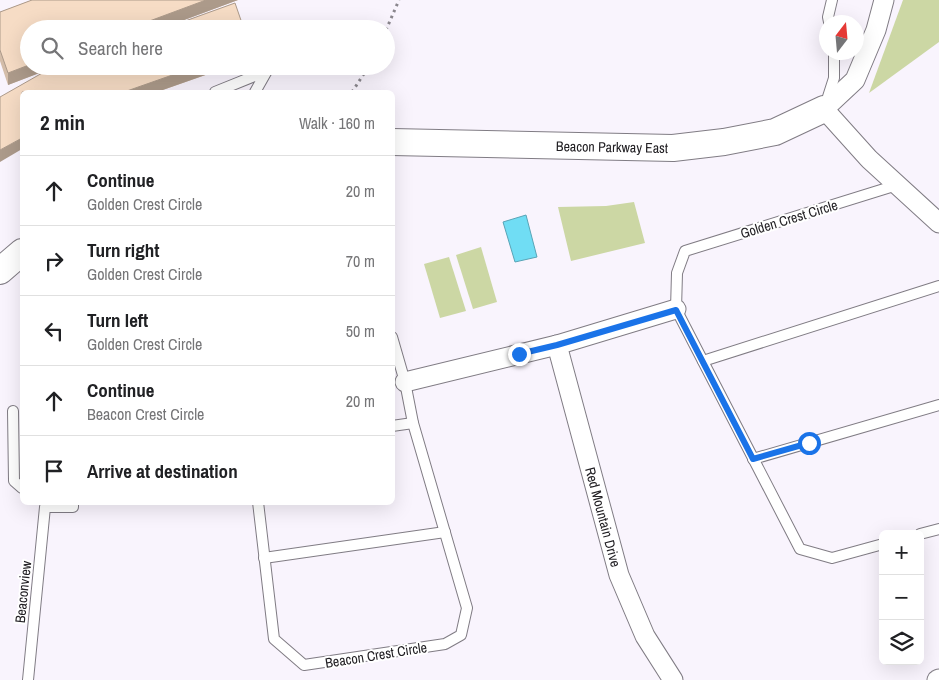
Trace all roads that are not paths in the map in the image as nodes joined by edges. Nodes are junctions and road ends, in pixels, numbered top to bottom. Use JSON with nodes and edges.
{"nodes":[{"id":1,"x":832,"y":0,"type":"edge"},
{"id":2,"x":884,"y":0,"type":"edge"},
{"id":3,"x":828,"y":15,"type":"edge"},
{"id":4,"x":834,"y":60,"type":"edge"},
{"id":5,"x":259,"y":75,"type":"edge"},
{"id":6,"x":265,"y":75,"type":"edge"},
{"id":7,"x":240,"y":88,"type":"edge"},
{"id":8,"x":228,"y":90,"type":"edge"},
{"id":9,"x":256,"y":90,"type":"edge"},
{"id":10,"x":824,"y":108,"type":"junction"},
{"id":11,"x":395,"y":142,"type":"edge"},
{"id":12,"x":897,"y":186,"type":"junction"},
{"id":13,"x":939,"y":223,"type":"edge"},
{"id":14,"x":20,"y":254,"type":"edge"},
{"id":15,"x":0,"y":272,"type":"edge"},
{"id":16,"x":939,"y":286,"type":"edge"},
{"id":17,"x":676,"y":310,"type":"junction"},
{"id":18,"x":557,"y":345,"type":"junction"},
{"id":19,"x":395,"y":347,"type":"edge"},
{"id":20,"x":702,"y":361,"type":"junction"},
{"id":21,"x":405,"y":382,"type":"junction"},
{"id":22,"x":939,"y":405,"type":"edge"},
{"id":23,"x":13,"y":411,"type":"dead end"},
{"id":24,"x":413,"y":423,"type":"junction"},
{"id":25,"x":395,"y":426,"type":"edge"},
{"id":26,"x":753,"y":459,"type":"junction"},
{"id":27,"x":20,"y":486,"type":"edge"},
{"id":28,"x":42,"y":505,"type":"edge"},
{"id":29,"x":73,"y":505,"type":"edge"},
{"id":30,"x":258,"y":505,"type":"edge"},
{"id":31,"x":939,"y":529,"type":"edge"},
{"id":32,"x":445,"y":532,"type":"junction"},
{"id":33,"x":924,"y":533,"type":"edge"},
{"id":34,"x":879,"y":545,"type":"edge"},
{"id":35,"x":264,"y":558,"type":"junction"},
{"id":36,"x":28,"y":680,"type":"edge"},
{"id":37,"x":673,"y":680,"type":"edge"}],
"edges":[{"from":1,"to":3,"type":"lane"},
{"from":2,"to":10,"type":"street"},
{"from":4,"to":10,"type":"lane"},
{"from":5,"to":7,"type":"lane"},
{"from":6,"to":9,"type":"lane"},
{"from":7,"to":8,"type":"lane"},
{"from":10,"to":11,"type":"street","name":"Beacon Parkway East"},
{"from":10,"to":12,"type":"street"},
{"from":12,"to":13,"type":"street"},
{"from":12,"to":17,"type":"lane","name":"Golden Crest Circle"},
{"from":14,"to":15,"type":"street"},
{"from":16,"to":20,"type":"lane"},
{"from":17,"to":18,"type":"street"},
{"from":17,"to":20,"type":"lane","name":"Golden Crest Circle"},
{"from":18,"to":21,"type":"street"},
{"from":18,"to":37,"type":"street","name":"Red Mountain Drive"},
{"from":19,"to":21,"type":"lane","name":"Beacon Crest Circle"},
{"from":20,"to":26,"type":"lane","name":"Golden Crest Circle"},
{"from":21,"to":24,"type":"lane","name":"Beacon Crest Circle"},
{"from":22,"to":26,"type":"lane"},
{"from":23,"to":27,"type":"lane"},
{"from":24,"to":25,"type":"lane"},
{"from":24,"to":32,"type":"lane","name":"Beacon Crest Circle"},
{"from":26,"to":34,"type":"lane","name":"Golden Crest Circle"},
{"from":28,"to":29,"type":"lane","name":"Beaconview"},
{"from":28,"to":36,"type":"lane","name":"Beaconview"},
{"from":30,"to":35,"type":"lane","name":"Beacon Crest Circle"},
{"from":31,"to":33,"type":"lane"},
{"from":32,"to":35,"type":"lane"},
{"from":32,"to":35,"type":"lane","name":"Beacon Crest Circle"}]}
